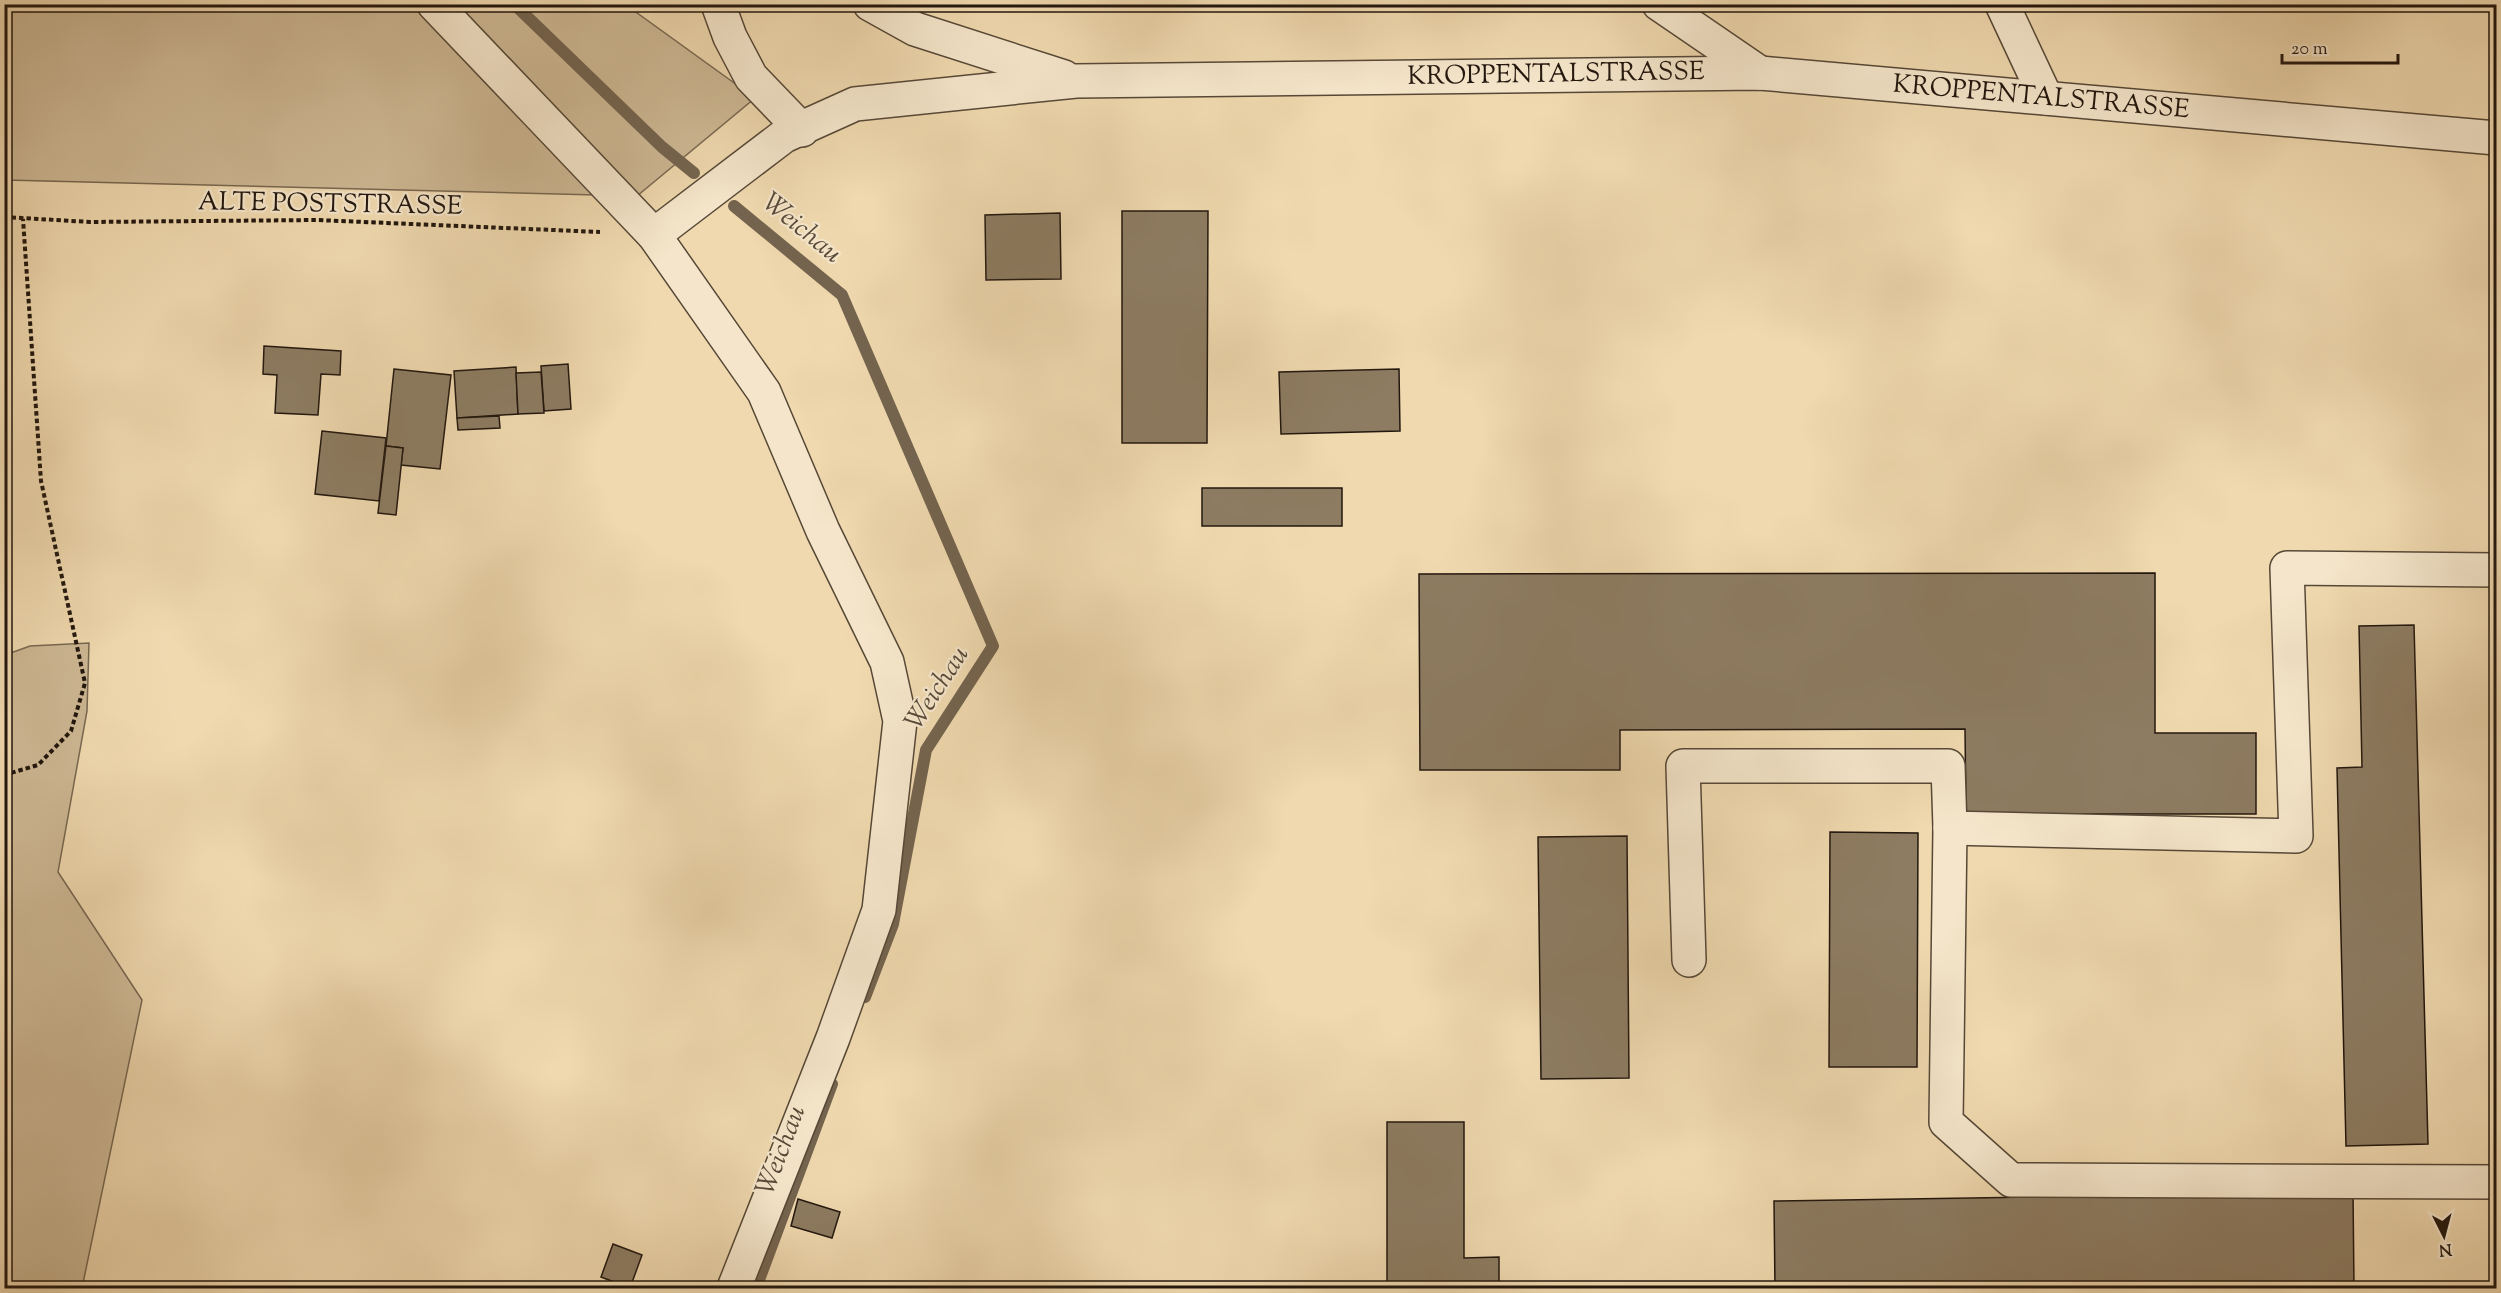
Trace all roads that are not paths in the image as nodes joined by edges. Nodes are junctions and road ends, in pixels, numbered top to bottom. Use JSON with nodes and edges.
{"nodes":[{"id":1,"x":435,"y":4,"type":"edge"},
{"id":2,"x":718,"y":4,"type":"edge"},
{"id":3,"x":870,"y":4,"type":"edge"},
{"id":4,"x":1659,"y":4,"type":"edge"},
{"id":5,"x":2002,"y":4,"type":"edge"},
{"id":6,"x":1760,"y":73,"type":"junction"},
{"id":7,"x":1076,"y":81,"type":"junction"},
{"id":8,"x":2046,"y":98,"type":"junction"},
{"id":9,"x":802,"y":130,"type":"junction"},
{"id":10,"x":2496,"y":138,"type":"edge"},
{"id":11,"x":654,"y":235,"type":"junction"},
{"id":12,"x":2496,"y":570,"type":"edge"},
{"id":13,"x":1950,"y":828,"type":"junction"},
{"id":14,"x":1689,"y":960,"type":"dead end"},
{"id":15,"x":2496,"y":1182,"type":"edge"},
{"id":16,"x":734,"y":1288,"type":"edge"}],
"edges":[{"from":1,"to":11,"type":"street"},
{"from":2,"to":9,"type":"street"},
{"from":3,"to":7,"type":"street"},
{"from":4,"to":6,"type":"street"},
{"from":5,"to":8,"type":"street"},
{"from":6,"to":7,"type":"street","name":"KROPPENTALSTRASSE"},
{"from":6,"to":8,"type":"street","name":"KROPPENTALSTRASSE"},
{"from":7,"to":9,"type":"street","name":"KROPPENTALSTRASSE"},
{"from":8,"to":10,"type":"street","name":"KROPPENTALSTRASSE"},
{"from":9,"to":11,"type":"street","name":"KROPPENTALSTRASSE"},
{"from":11,"to":16,"type":"street"},
{"from":12,"to":13,"type":"street"},
{"from":13,"to":14,"type":"street"},
{"from":13,"to":15,"type":"street"}]}
